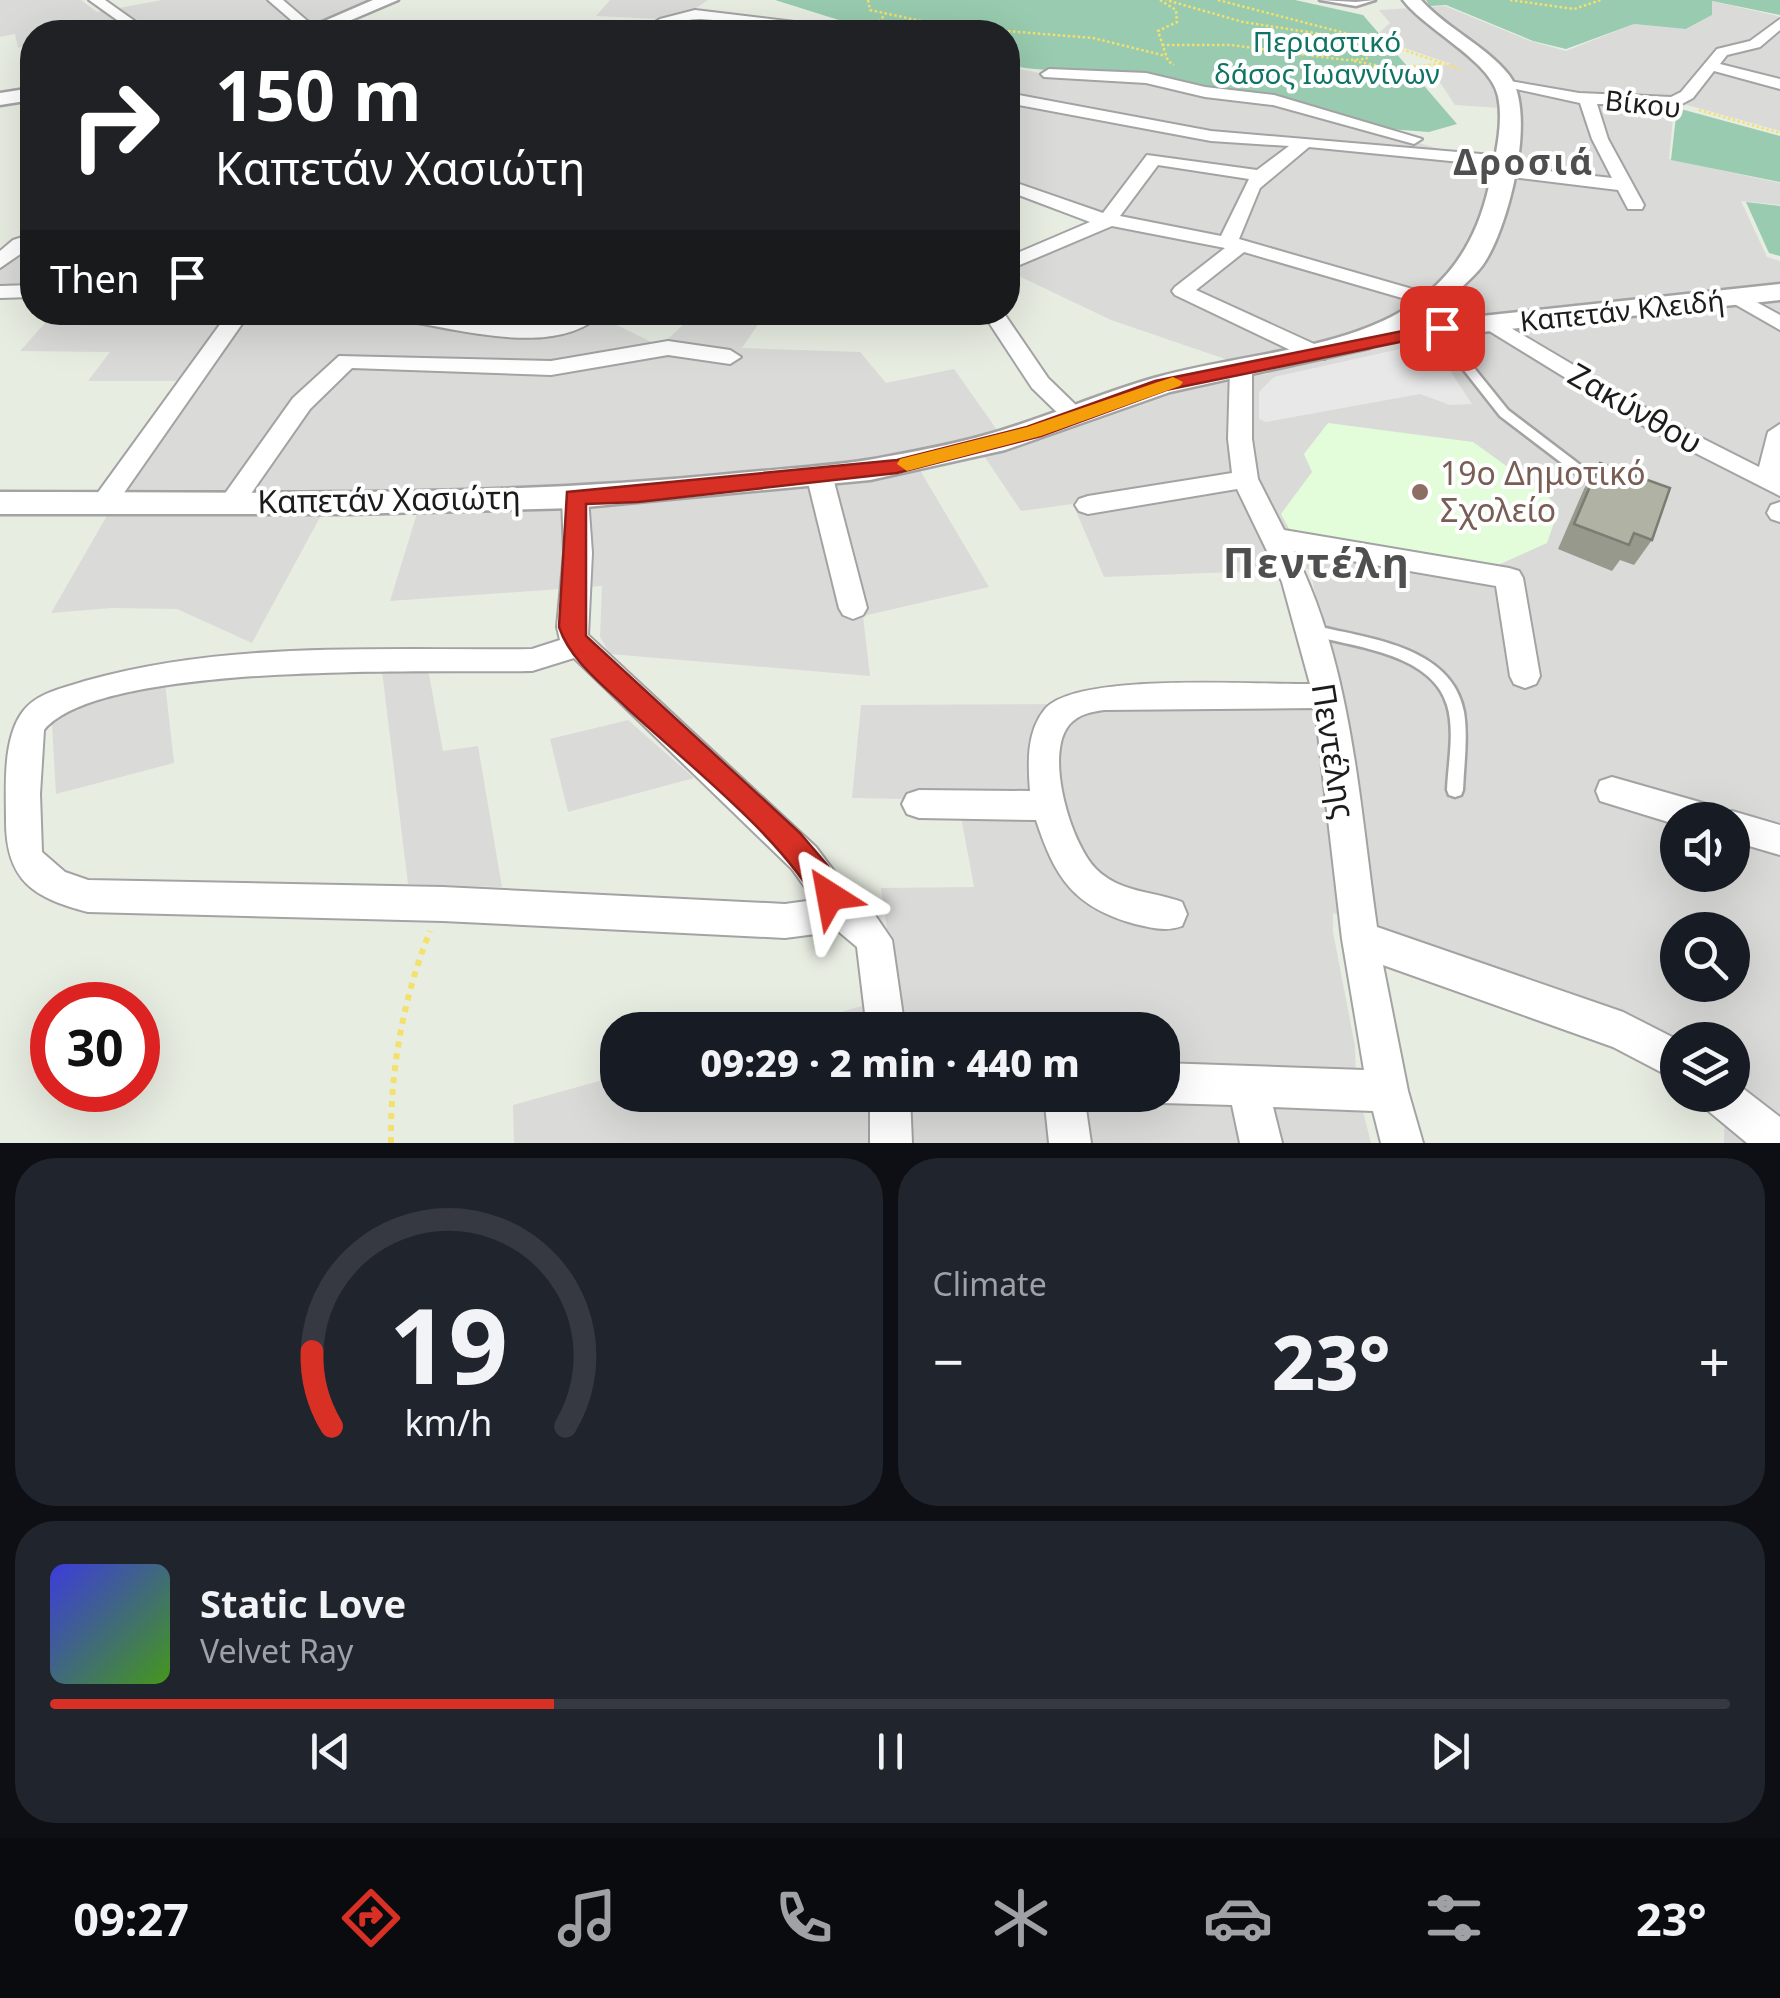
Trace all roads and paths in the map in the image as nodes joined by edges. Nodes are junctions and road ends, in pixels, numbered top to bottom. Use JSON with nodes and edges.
{"nodes":[{"id":1,"x":96,"y":0,"type":"edge"},
{"id":2,"x":274,"y":0,"type":"edge"},
{"id":3,"x":389,"y":0,"type":"edge"},
{"id":4,"x":868,"y":0,"type":"edge"},
{"id":5,"x":1160,"y":0,"type":"edge"},
{"id":6,"x":1166,"y":0,"type":"edge"},
{"id":7,"x":1218,"y":0,"type":"edge"},
{"id":8,"x":1324,"y":0,"type":"edge"},
{"id":9,"x":1372,"y":0,"type":"edge"},
{"id":10,"x":1412,"y":0,"type":"edge"},
{"id":11,"x":1510,"y":0,"type":"edge"},
{"id":12,"x":1600,"y":0,"type":"edge"},
{"id":13,"x":886,"y":13,"type":"junction"},
{"id":14,"x":1279,"y":19,"type":"junction"},
{"id":15,"x":125,"y":20,"type":"edge"},
{"id":16,"x":296,"y":20,"type":"edge"},
{"id":17,"x":340,"y":20,"type":"edge"},
{"id":18,"x":670,"y":20,"type":"edge"},
{"id":19,"x":745,"y":20,"type":"edge"},
{"id":20,"x":880,"y":20,"type":"edge"},
{"id":21,"x":917,"y":20,"type":"edge"},
{"id":22,"x":1258,"y":24,"type":"junction"},
{"id":23,"x":1780,"y":24,"type":"edge"},
{"id":24,"x":1020,"y":28,"type":"edge"},
{"id":25,"x":1348,"y":34,"type":"junction"},
{"id":26,"x":1342,"y":38,"type":"junction"},
{"id":27,"x":1162,"y":45,"type":"junction"},
{"id":28,"x":1166,"y":56,"type":"junction"},
{"id":29,"x":1346,"y":60,"type":"junction"},
{"id":30,"x":1445,"y":64,"type":"junction"},
{"id":31,"x":1708,"y":66,"type":"junction"},
{"id":32,"x":1183,"y":73,"type":"dead end"},
{"id":33,"x":1048,"y":74,"type":"dead end"},
{"id":34,"x":1504,"y":82,"type":"junction"},
{"id":35,"x":1780,"y":84,"type":"edge"},
{"id":36,"x":1587,"y":98,"type":"junction"},
{"id":37,"x":1020,"y":100,"type":"edge"},
{"id":38,"x":1672,"y":102,"type":"junction"},
{"id":39,"x":1780,"y":133,"type":"edge"},
{"id":40,"x":1305,"y":142,"type":"junction"},
{"id":41,"x":1461,"y":157,"type":"junction"},
{"id":42,"x":1503,"y":166,"type":"junction"},
{"id":43,"x":1261,"y":176,"type":"junction"},
{"id":44,"x":1622,"y":185,"type":"junction"},
{"id":45,"x":1020,"y":189,"type":"edge"},
{"id":46,"x":1635,"y":205,"type":"dead end"},
{"id":47,"x":1106,"y":221,"type":"junction"},
{"id":48,"x":1235,"y":243,"type":"junction"},
{"id":49,"x":20,"y":244,"type":"edge"},
{"id":50,"x":1020,"y":259,"type":"edge"},
{"id":51,"x":0,"y":262,"type":"edge"},
{"id":52,"x":1780,"y":292,"type":"edge"},
{"id":53,"x":1738,"y":298,"type":"junction"},
{"id":54,"x":1441,"y":313,"type":"junction"},
{"id":55,"x":1494,"y":324,"type":"junction"},
{"id":56,"x":1780,"y":324,"type":"edge"},
{"id":57,"x":231,"y":325,"type":"edge"},
{"id":58,"x":478,"y":325,"type":"edge"},
{"id":59,"x":571,"y":325,"type":"edge"},
{"id":60,"x":1001,"y":325,"type":"edge"},
{"id":61,"x":1317,"y":354,"type":"junction"},
{"id":62,"x":730,"y":357,"type":"dead end"},
{"id":63,"x":1241,"y":369,"type":"junction"},
{"id":64,"x":1075,"y":416,"type":"junction"},
{"id":65,"x":1780,"y":432,"type":"edge"},
{"id":66,"x":819,"y":474,"type":"junction"},
{"id":67,"x":1245,"y":479,"type":"junction"},
{"id":68,"x":1592,"y":480,"type":"edge"},
{"id":69,"x":1771,"y":484,"type":"edge"},
{"id":70,"x":575,"y":497,"type":"junction"},
{"id":71,"x":232,"y":502,"type":"junction"},
{"id":72,"x":0,"y":503,"type":"edge"},
{"id":73,"x":102,"y":504,"type":"junction"},
{"id":74,"x":1088,"y":505,"type":"dead end"},
{"id":75,"x":1275,"y":538,"type":"junction"},
{"id":76,"x":853,"y":608,"type":"dead end"},
{"id":77,"x":1311,"y":630,"type":"junction"},
{"id":78,"x":580,"y":645,"type":"junction"},
{"id":79,"x":1524,"y":676,"type":"dead end"},
{"id":80,"x":1328,"y":696,"type":"junction"},
{"id":81,"x":1456,"y":790,"type":"dead end"},
{"id":82,"x":1612,"y":792,"type":"dead end"},
{"id":83,"x":919,"y":804,"type":"dead end"},
{"id":84,"x":1049,"y":806,"type":"junction"},
{"id":85,"x":1660,"y":806,"type":"edge"},
{"id":86,"x":1750,"y":831,"type":"edge"},
{"id":87,"x":1780,"y":840,"type":"edge"},
{"id":88,"x":443,"y":904,"type":"junction"},
{"id":89,"x":829,"y":904,"type":"junction"},
{"id":90,"x":1169,"y":914,"type":"dead end"},
{"id":91,"x":1360,"y":939,"type":"junction"},
{"id":92,"x":884,"y":1012,"type":"edge"},
{"id":93,"x":1660,"y":1052,"type":"edge"},
{"id":94,"x":1180,"y":1084,"type":"edge"},
{"id":95,"x":1248,"y":1086,"type":"junction"},
{"id":96,"x":1388,"y":1092,"type":"junction"},
{"id":97,"x":890,"y":1112,"type":"edge"},
{"id":98,"x":1066,"y":1112,"type":"edge"},
{"id":99,"x":1741,"y":1112,"type":"edge"},
{"id":100,"x":391,"y":1143,"type":"edge"},
{"id":101,"x":891,"y":1143,"type":"edge"},
{"id":102,"x":1070,"y":1143,"type":"edge"},
{"id":103,"x":1261,"y":1143,"type":"edge"},
{"id":104,"x":1402,"y":1143,"type":"edge"},
{"id":105,"x":1780,"y":1143,"type":"edge"}],
"edges":[{"from":1,"to":15,"type":"street"},
{"from":2,"to":16,"type":"street"},
{"from":3,"to":17,"type":"street"},
{"from":4,"to":13,"type":"path"},
{"from":5,"to":27,"type":"path"},
{"from":6,"to":22,"type":"path"},
{"from":7,"to":14,"type":"path"},
{"from":8,"to":9,"type":"lane"},
{"from":10,"to":34,"type":"street"},
{"from":11,"to":12,"type":"path"},
{"from":13,"to":20,"type":"path"},
{"from":13,"to":21,"type":"path"},
{"from":14,"to":22,"type":"path"},
{"from":14,"to":25,"type":"path"},
{"from":18,"to":19,"type":"street"},
{"from":22,"to":26,"type":"path"},
{"from":23,"to":31,"type":"street"},
{"from":24,"to":28,"type":"path"},
{"from":25,"to":26,"type":"path"},
{"from":25,"to":30,"type":"path"},
{"from":26,"to":29,"type":"path"},
{"from":27,"to":28,"type":"path"},
{"from":27,"to":29,"type":"path"},
{"from":28,"to":32,"type":"path"},
{"from":29,"to":30,"type":"path"},
{"from":30,"to":34,"type":"path"},
{"from":31,"to":35,"type":"street"},
{"from":31,"to":38,"type":"street"},
{"from":33,"to":41,"type":"street"},
{"from":34,"to":36,"type":"street","name":"Βίκου"},
{"from":34,"to":42,"type":"street"},
{"from":36,"to":38,"type":"street","name":"Βίκου"},
{"from":36,"to":44,"type":"street"},
{"from":37,"to":40,"type":"street"},
{"from":38,"to":39,"type":"path","name":"Βίκου"},
{"from":40,"to":41,"type":"street"},
{"from":40,"to":43,"type":"street"},
{"from":41,"to":42,"type":"street"},
{"from":42,"to":44,"type":"street"},
{"from":42,"to":54,"type":"street"},
{"from":43,"to":47,"type":"street"},
{"from":43,"to":48,"type":"street"},
{"from":44,"to":46,"type":"street"},
{"from":45,"to":47,"type":"street"},
{"from":47,"to":48,"type":"street"},
{"from":47,"to":50,"type":"street"},
{"from":48,"to":54,"type":"street"},
{"from":48,"to":61,"type":"street"},
{"from":49,"to":51,"type":"street"},
{"from":52,"to":53,"type":"street","name":"Καπετάν Κλειδή"},
{"from":53,"to":55,"type":"street","name":"Καπετάν Κλειδή"},
{"from":53,"to":56,"type":"street"},
{"from":54,"to":55,"type":"street","name":"Καπετάν Κλειδή"},
{"from":54,"to":61,"type":"street","name":"Καπετάν Χασιώτη"},
{"from":54,"to":68,"type":"lane"},
{"from":55,"to":69,"type":"street","name":"Ζακύνθου"},
{"from":57,"to":73,"type":"street"},
{"from":58,"to":59,"type":"street"},
{"from":60,"to":64,"type":"street"},
{"from":61,"to":63,"type":"street","name":"Καπετάν Χασιώτη"},
{"from":62,"to":71,"type":"street"},
{"from":63,"to":64,"type":"street","name":"Καπετάν Χασιώτη"},
{"from":63,"to":67,"type":"street","name":"Πεντέλης"},
{"from":64,"to":66,"type":"street","name":"Καπετάν Χασιώτη"},
{"from":65,"to":69,"type":"street"},
{"from":66,"to":70,"type":"street","name":"Καπετάν Χασιώτη"},
{"from":66,"to":76,"type":"street"},
{"from":67,"to":74,"type":"street"},
{"from":67,"to":75,"type":"street","name":"Πεντέλης"},
{"from":70,"to":71,"type":"street","name":"Καπετάν Χασιώτη"},
{"from":70,"to":78,"type":"street"},
{"from":71,"to":73,"type":"street","name":"Καπετάν Χασιώτη"},
{"from":72,"to":73,"type":"street","name":"Καπετάν Χασιώτη"},
{"from":75,"to":77,"type":"street","name":"Πεντέλης"},
{"from":75,"to":79,"type":"street"},
{"from":77,"to":80,"type":"street","name":"Πεντέλης"},
{"from":77,"to":81,"type":"lane"},
{"from":78,"to":88,"type":"street"},
{"from":78,"to":89,"type":"street"},
{"from":80,"to":84,"type":"street"},
{"from":80,"to":91,"type":"street","name":"Πεντέλης"},
{"from":82,"to":85,"type":"street"},
{"from":83,"to":84,"type":"street"},
{"from":84,"to":90,"type":"street"},
{"from":86,"to":87,"type":"street"},
{"from":88,"to":89,"type":"street"},
{"from":88,"to":100,"type":"path"},
{"from":89,"to":92,"type":"street"},
{"from":91,"to":93,"type":"street"},
{"from":91,"to":96,"type":"street","name":"Πεντέλης"},
{"from":94,"to":95,"type":"street"},
{"from":95,"to":96,"type":"street"},
{"from":95,"to":103,"type":"street"},
{"from":96,"to":104,"type":"street","name":"Πεντέλης"},
{"from":97,"to":101,"type":"street"},
{"from":98,"to":102,"type":"street"},
{"from":99,"to":105,"type":"street"}]}
